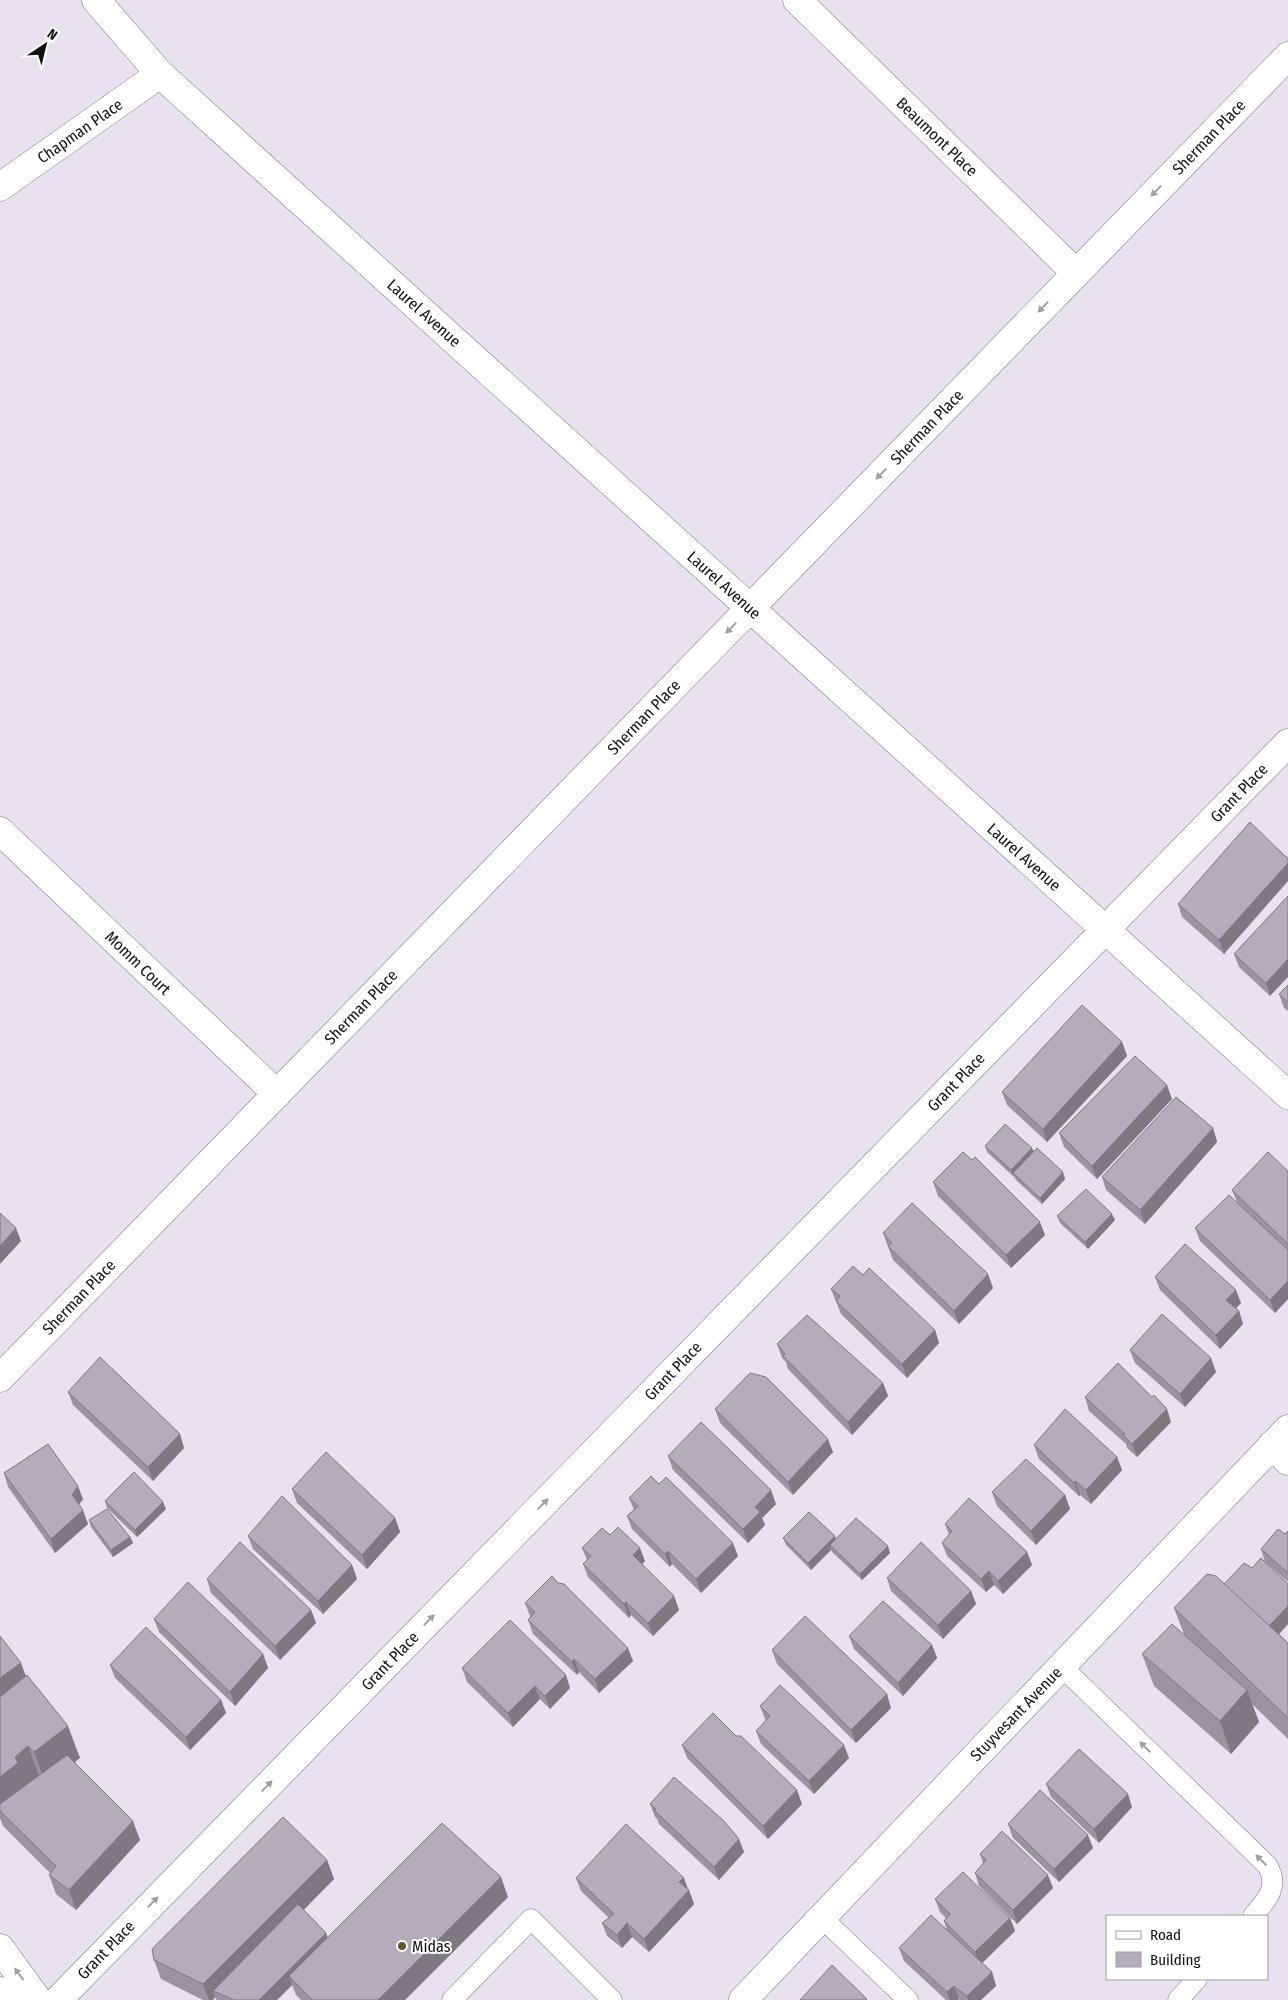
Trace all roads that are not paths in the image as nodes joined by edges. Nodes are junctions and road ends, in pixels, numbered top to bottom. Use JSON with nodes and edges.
{"nodes":[{"id":1,"x":96,"y":0,"type":"edge"},
{"id":2,"x":798,"y":0,"type":"edge"},
{"id":3,"x":1288,"y":56,"type":"edge"},
{"id":4,"x":160,"y":74,"type":"junction"},
{"id":5,"x":0,"y":187,"type":"edge"},
{"id":6,"x":1076,"y":273,"type":"junction"},
{"id":7,"x":750,"y":608,"type":"junction"},
{"id":8,"x":1288,"y":743,"type":"edge"},
{"id":9,"x":0,"y":832,"type":"edge"},
{"id":10,"x":1105,"y":930,"type":"junction"},
{"id":11,"x":277,"y":1094,"type":"junction"},
{"id":12,"x":1288,"y":1095,"type":"edge"},
{"id":13,"x":0,"y":1378,"type":"edge"},
{"id":14,"x":1283,"y":1445,"type":"edge"},
{"id":15,"x":1061,"y":1666,"type":"junction"},
{"id":16,"x":1253,"y":1915,"type":"edge"},
{"id":17,"x":822,"y":1918,"type":"junction"},
{"id":18,"x":0,"y":1948,"type":"edge"},
{"id":19,"x":1196,"y":1980,"type":"edge"},
{"id":20,"x":0,"y":1991,"type":"edge"},
{"id":21,"x":19,"y":2000,"type":"edge"},
{"id":22,"x":38,"y":2000,"type":"edge"},
{"id":23,"x":58,"y":2000,"type":"edge"},
{"id":24,"x":452,"y":2000,"type":"edge"},
{"id":25,"x":612,"y":2000,"type":"edge"},
{"id":26,"x":743,"y":2000,"type":"edge"},
{"id":27,"x":908,"y":2000,"type":"edge"},
{"id":28,"x":1178,"y":2000,"type":"edge"}],
"edges":[{"from":1,"to":4,"type":"street","name":"Laurel Avenue"},
{"from":2,"to":6,"type":"street","name":"Beaumont Place"},
{"from":3,"to":6,"type":"street","name":"Sherman Place","one_way":true},
{"from":4,"to":5,"type":"street","name":"Chapman Place"},
{"from":4,"to":7,"type":"street","name":"Laurel Avenue"},
{"from":6,"to":7,"type":"street","name":"Sherman Place","one_way":true},
{"from":7,"to":10,"type":"street","name":"Laurel Avenue"},
{"from":7,"to":11,"type":"street","name":"Sherman Place","one_way":true},
{"from":8,"to":10,"type":"street","name":"Grant Place"},
{"from":9,"to":11,"type":"street","name":"Momm Court"},
{"from":10,"to":12,"type":"street","name":"Laurel Avenue"},
{"from":23,"to":10,"type":"street","name":"Grant Place","one_way":true},
{"from":11,"to":13,"type":"street","name":"Sherman Place"},
{"from":14,"to":15,"type":"street","name":"Stuyvesant Avenue"},
{"from":16,"to":15,"type":"lane","one_way":true},
{"from":15,"to":17,"type":"street","name":"Stuyvesant Avenue"},
{"from":17,"to":26,"type":"street","name":"Stuyvesant Avenue"},
{"from":17,"to":27,"type":"lane"},
{"from":22,"to":18,"type":"street","one_way":true},
{"from":19,"to":28,"type":"lane"},
{"from":20,"to":21,"type":"street"},
{"from":24,"to":25,"type":"lane"}]}
